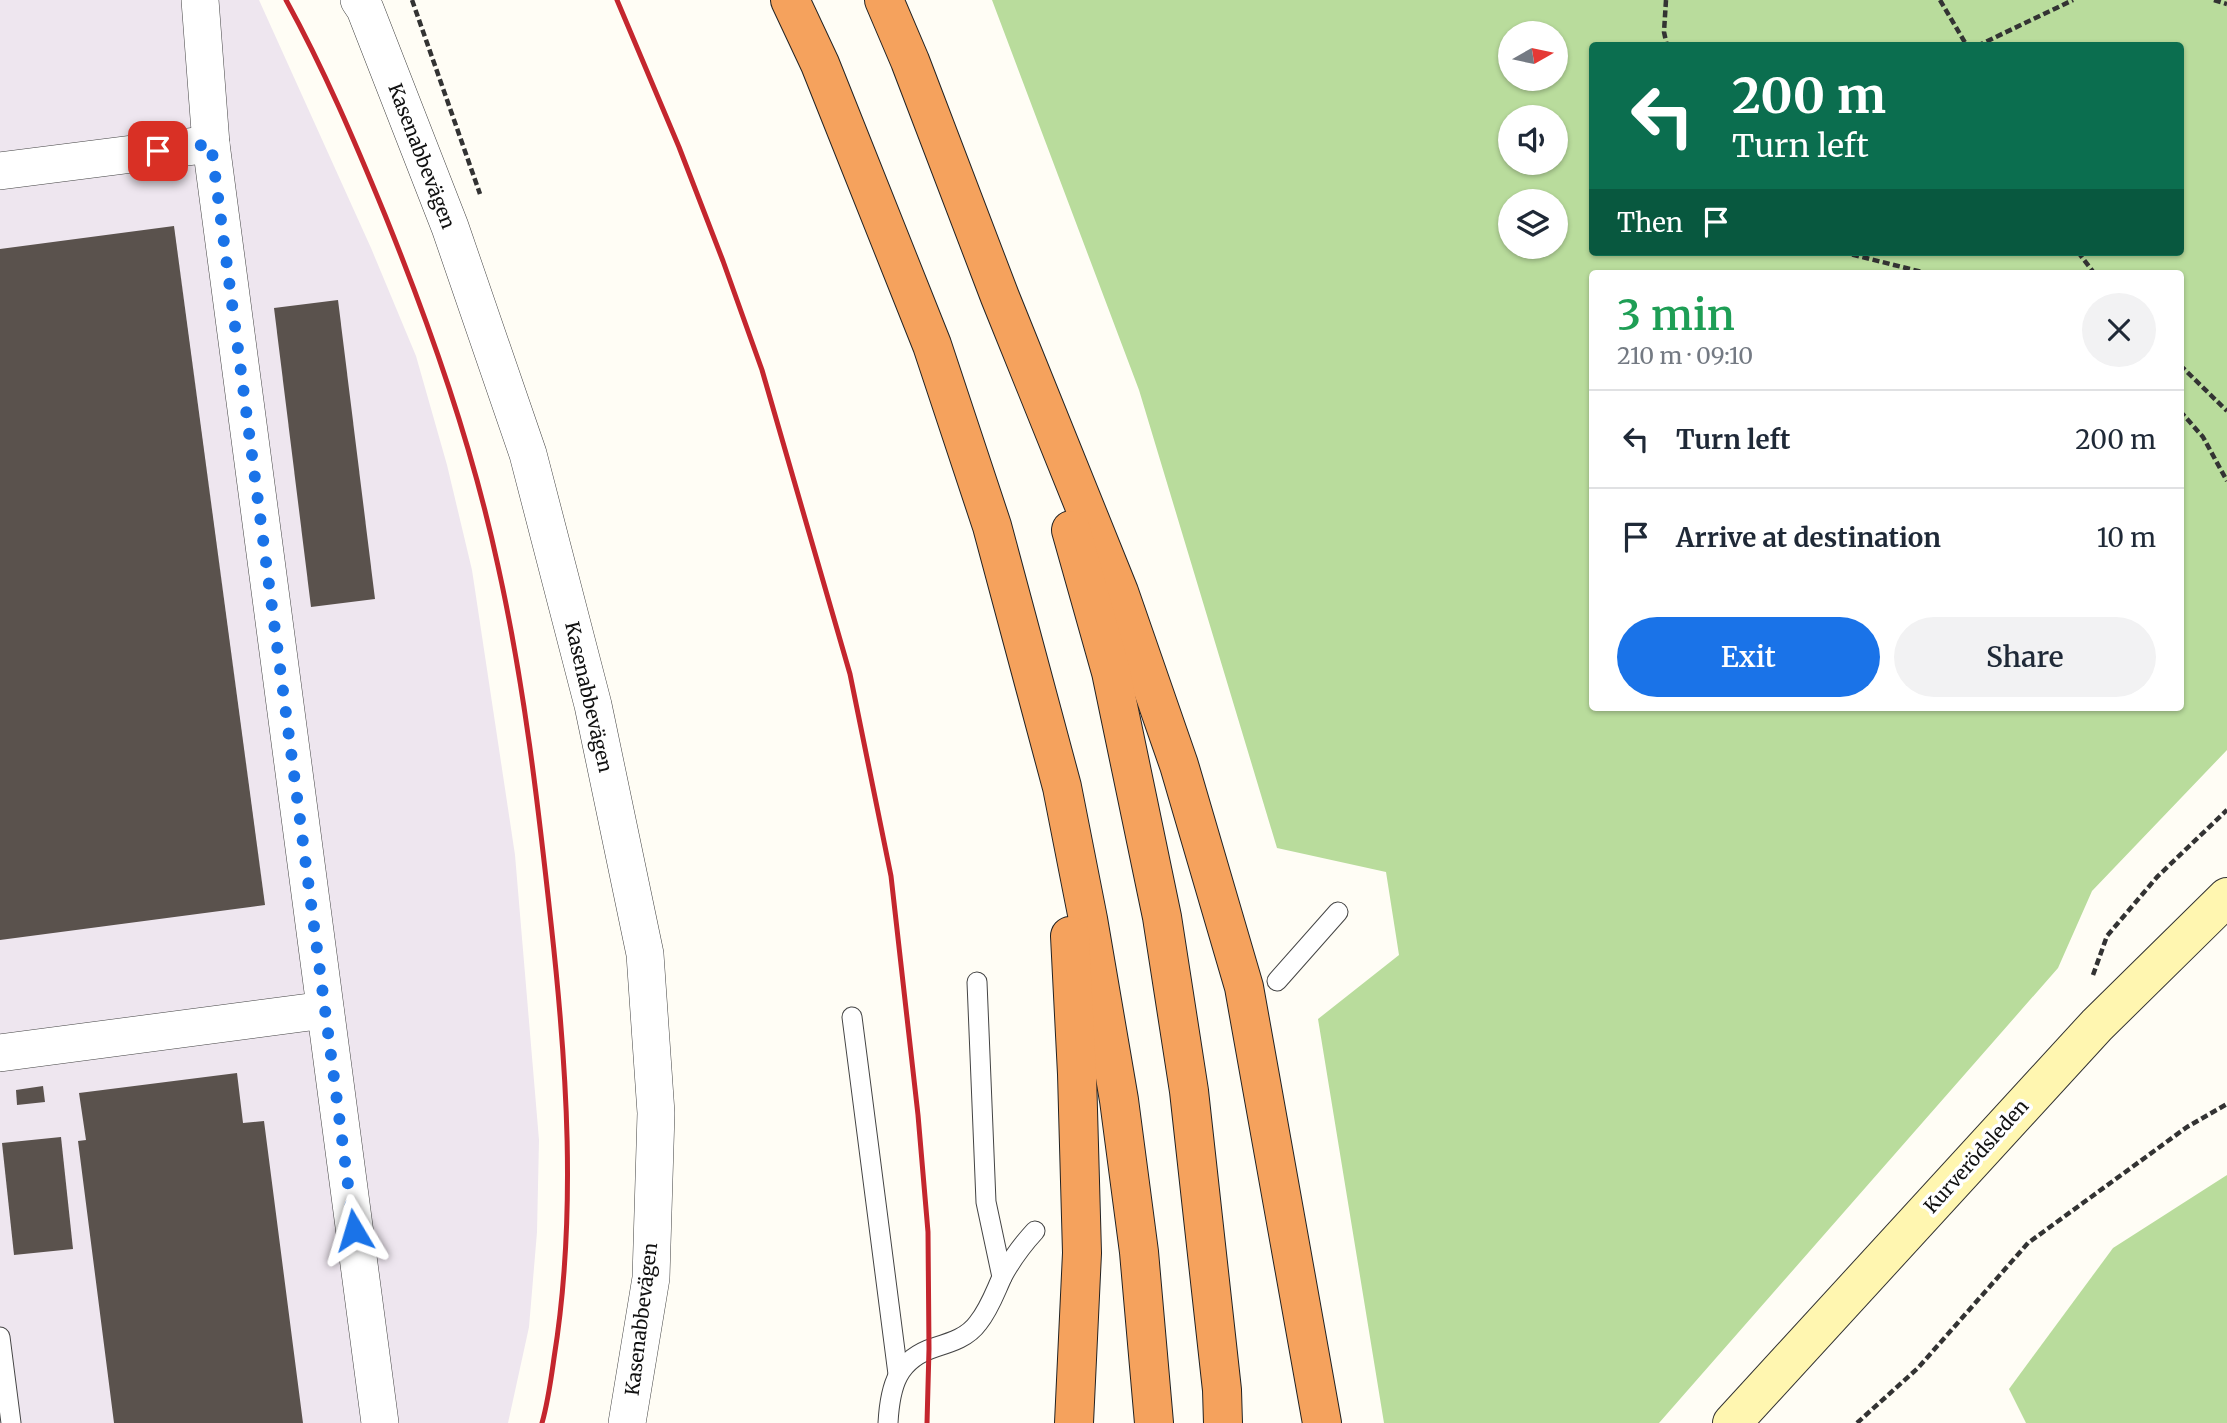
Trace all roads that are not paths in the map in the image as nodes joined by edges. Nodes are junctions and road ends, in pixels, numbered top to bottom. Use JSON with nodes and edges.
{"nodes":[{"id":1,"x":200,"y":0,"type":"edge"},
{"id":2,"x":359,"y":0,"type":"edge"},
{"id":3,"x":790,"y":0,"type":"edge"},
{"id":4,"x":884,"y":0,"type":"edge"},
{"id":5,"x":211,"y":144,"type":"junction"},
{"id":6,"x":0,"y":171,"type":"edge"},
{"id":7,"x":1000,"y":297,"type":"junction"},
{"id":8,"x":1062,"y":787,"type":"junction"},
{"id":9,"x":2227,"y":897,"type":"edge"},
{"id":10,"x":1338,"y":912,"type":"dead end"},
{"id":11,"x":1277,"y":981,"type":"dead end"},
{"id":12,"x":976,"y":982,"type":"dead end"},
{"id":13,"x":325,"y":1010,"type":"junction"},
{"id":14,"x":852,"y":1017,"type":"dead end"},
{"id":15,"x":0,"y":1053,"type":"edge"},
{"id":16,"x":1035,"y":1231,"type":"dead end"},
{"id":17,"x":1002,"y":1277,"type":"junction"},
{"id":18,"x":0,"y":1337,"type":"edge"},
{"id":19,"x":898,"y":1374,"type":"junction"},
{"id":20,"x":11,"y":1423,"type":"edge"},
{"id":21,"x":380,"y":1423,"type":"edge"},
{"id":22,"x":627,"y":1423,"type":"edge"},
{"id":23,"x":888,"y":1423,"type":"edge"},
{"id":24,"x":1074,"y":1423,"type":"edge"},
{"id":25,"x":1154,"y":1423,"type":"edge"},
{"id":26,"x":1223,"y":1423,"type":"edge"},
{"id":27,"x":1322,"y":1423,"type":"edge"},
{"id":28,"x":1732,"y":1423,"type":"edge"}],
"edges":[{"from":1,"to":5,"type":"street"},
{"from":2,"to":22,"type":"street","name":"Kasenabbevägen"},
{"from":3,"to":8,"type":"highway"},
{"from":4,"to":7,"type":"highway"},
{"from":5,"to":6,"type":"street"},
{"from":5,"to":13,"type":"street"},
{"from":7,"to":26,"type":"highway"},
{"from":7,"to":27,"type":"highway"},
{"from":8,"to":24,"type":"highway"},
{"from":8,"to":25,"type":"highway"},
{"from":9,"to":28,"type":"main road","name":"Kurverödsleden"},
{"from":10,"to":11,"type":"lane"},
{"from":12,"to":17,"type":"lane"},
{"from":13,"to":15,"type":"street"},
{"from":13,"to":21,"type":"street"},
{"from":14,"to":19,"type":"lane"},
{"from":16,"to":17,"type":"lane"},
{"from":17,"to":19,"type":"lane"},
{"from":18,"to":20,"type":"lane"},
{"from":19,"to":23,"type":"lane"}]}
